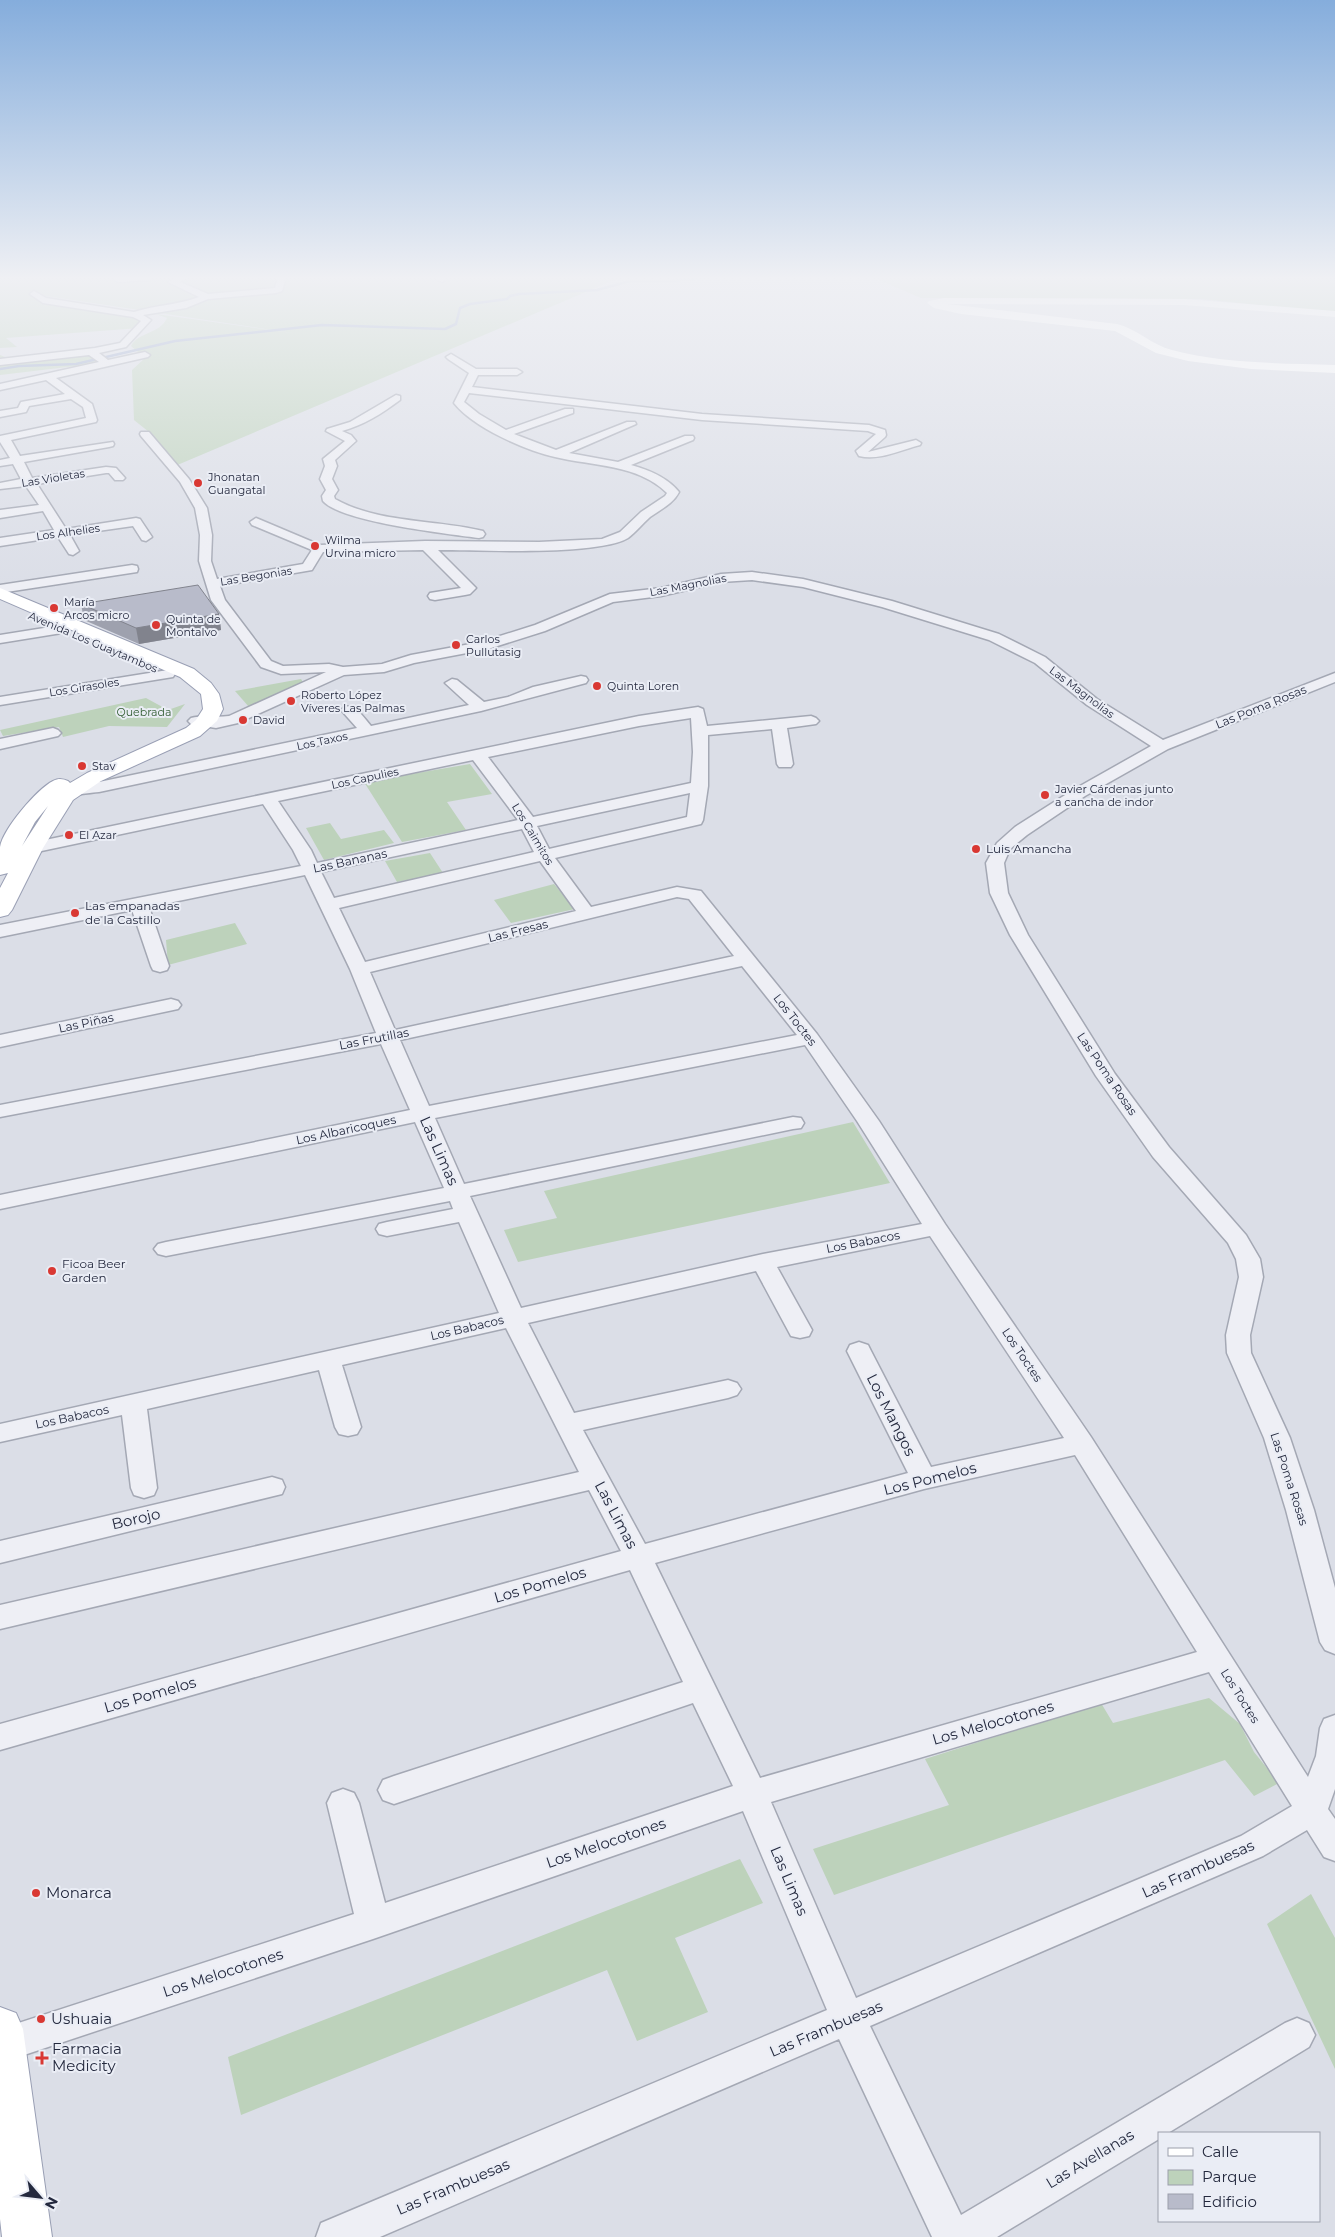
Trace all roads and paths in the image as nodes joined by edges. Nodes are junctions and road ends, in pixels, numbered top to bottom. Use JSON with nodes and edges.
{"nodes":[{"id":1,"x":24,"y":381,"type":"edge"},
{"id":2,"x":55,"y":381,"type":"edge"},
{"id":3,"x":469,"y":381,"type":"edge"},
{"id":4,"x":0,"y":387,"type":"edge"},
{"id":5,"x":465,"y":388,"type":"junction"},
{"id":6,"x":74,"y":395,"type":"junction"},
{"id":7,"x":396,"y":398,"type":"dead end"},
{"id":8,"x":569,"y":411,"type":"dead end"},
{"id":9,"x":0,"y":414,"type":"edge"},
{"id":10,"x":631,"y":424,"type":"dead end"},
{"id":11,"x":506,"y":433,"type":"junction"},
{"id":12,"x":145,"y":434,"type":"dead end"},
{"id":13,"x":2,"y":438,"type":"edge"},
{"id":14,"x":689,"y":438,"type":"dead end"},
{"id":15,"x":916,"y":443,"type":"dead end"},
{"id":16,"x":110,"y":444,"type":"dead end"},
{"id":17,"x":556,"y":454,"type":"junction"},
{"id":18,"x":18,"y":460,"type":"junction"},
{"id":19,"x":0,"y":462,"type":"edge"},
{"id":20,"x":618,"y":466,"type":"junction"},
{"id":21,"x":119,"y":478,"type":"dead end"},
{"id":22,"x":28,"y":482,"type":"junction"},
{"id":23,"x":0,"y":486,"type":"edge"},
{"id":24,"x":47,"y":507,"type":"junction"},
{"id":25,"x":0,"y":514,"type":"edge"},
{"id":26,"x":256,"y":522,"type":"dead end"},
{"id":27,"x":636,"y":523,"type":"junction"},
{"id":28,"x":62,"y":532,"type":"junction"},
{"id":29,"x":146,"y":538,"type":"dead end"},
{"id":30,"x":0,"y":542,"type":"edge"},
{"id":31,"x":425,"y":545,"type":"junction"},
{"id":32,"x":319,"y":550,"type":"junction"},
{"id":33,"x":73,"y":551,"type":"dead end"},
{"id":34,"x":132,"y":569,"type":"dead end"},
{"id":35,"x":214,"y":583,"type":"junction"},
{"id":36,"x":0,"y":589,"type":"edge"},
{"id":37,"x":0,"y":593,"type":"edge"},
{"id":38,"x":435,"y":596,"type":"dead end"},
{"id":39,"x":0,"y":603,"type":"edge"},
{"id":40,"x":73,"y":630,"type":"junction"},
{"id":41,"x":0,"y":639,"type":"edge"},
{"id":42,"x":341,"y":670,"type":"junction"},
{"id":43,"x":168,"y":674,"type":"junction"},
{"id":44,"x":1335,"y":677,"type":"edge"},
{"id":45,"x":582,"y":680,"type":"dead end"},
{"id":46,"x":452,"y":683,"type":"dead end"},
{"id":47,"x":206,"y":697,"type":"junction"},
{"id":48,"x":0,"y":701,"type":"edge"},
{"id":49,"x":481,"y":707,"type":"junction"},
{"id":50,"x":349,"y":710,"type":"dead end"},
{"id":51,"x":811,"y":721,"type":"dead end"},
{"id":52,"x":201,"y":722,"type":"junction"},
{"id":53,"x":779,"y":724,"type":"junction"},
{"id":54,"x":700,"y":731,"type":"junction"},
{"id":55,"x":368,"y":732,"type":"junction"},
{"id":56,"x":53,"y":733,"type":"dead end"},
{"id":57,"x":0,"y":744,"type":"edge"},
{"id":58,"x":1162,"y":746,"type":"junction"},
{"id":59,"x":477,"y":755,"type":"junction"},
{"id":60,"x":785,"y":764,"type":"dead end"},
{"id":61,"x":700,"y":786,"type":"junction"},
{"id":62,"x":66,"y":788,"type":"junction"},
{"id":63,"x":268,"y":798,"type":"junction"},
{"id":64,"x":529,"y":823,"type":"junction"},
{"id":65,"x":32,"y":848,"type":"junction"},
{"id":66,"x":544,"y":855,"type":"junction"},
{"id":67,"x":0,"y":868,"type":"edge"},
{"id":68,"x":312,"y":870,"type":"junction"},
{"id":69,"x":676,"y":892,"type":"joint"},
{"id":70,"x":139,"y":904,"type":"junction"},
{"id":71,"x":329,"y":905,"type":"junction"},
{"id":72,"x":0,"y":910,"type":"edge"},
{"id":73,"x":588,"y":914,"type":"junction"},
{"id":74,"x":0,"y":931,"type":"edge"},
{"id":75,"x":747,"y":959,"type":"junction"},
{"id":76,"x":160,"y":966,"type":"dead end"},
{"id":77,"x":359,"y":969,"type":"junction"},
{"id":78,"x":171,"y":1005,"type":"dead end"},
{"id":79,"x":388,"y":1037,"type":"junction"},
{"id":80,"x":810,"y":1038,"type":"junction"},
{"id":81,"x":0,"y":1041,"type":"edge"},
{"id":82,"x":0,"y":1111,"type":"edge"},
{"id":83,"x":423,"y":1114,"type":"junction"},
{"id":84,"x":793,"y":1123,"type":"dead end"},
{"id":85,"x":0,"y":1202,"type":"edge"},
{"id":86,"x":462,"y":1202,"type":"junction"},
{"id":87,"x":936,"y":1228,"type":"junction"},
{"id":88,"x":387,"y":1229,"type":"dead end"},
{"id":89,"x":166,"y":1249,"type":"dead end"},
{"id":90,"x":763,"y":1262,"type":"junction"},
{"id":91,"x":513,"y":1318,"type":"junction"},
{"id":92,"x":800,"y":1330,"type":"dead end"},
{"id":93,"x":859,"y":1352,"type":"dead end"},
{"id":94,"x":328,"y":1360,"type":"junction"},
{"id":95,"x":728,"y":1389,"type":"dead end"},
{"id":96,"x":134,"y":1404,"type":"junction"},
{"id":97,"x":567,"y":1424,"type":"junction"},
{"id":98,"x":348,"y":1427,"type":"dead end"},
{"id":99,"x":0,"y":1433,"type":"edge"},
{"id":100,"x":1082,"y":1444,"type":"junction"},
{"id":101,"x":596,"y":1478,"type":"junction"},
{"id":102,"x":924,"y":1479,"type":"junction"},
{"id":103,"x":272,"y":1487,"type":"dead end"},
{"id":104,"x":144,"y":1488,"type":"dead end"},
{"id":105,"x":0,"y":1552,"type":"edge"},
{"id":106,"x":638,"y":1557,"type":"junction"},
{"id":107,"x":0,"y":1617,"type":"edge"},
{"id":108,"x":1335,"y":1642,"type":"edge"},
{"id":109,"x":1217,"y":1658,"type":"junction"},
{"id":110,"x":701,"y":1688,"type":"junction"},
{"id":111,"x":1335,"y":1728,"type":"edge"},
{"id":112,"x":0,"y":1737,"type":"edge"},
{"id":113,"x":394,"y":1790,"type":"dead end"},
{"id":114,"x":751,"y":1794,"type":"junction"},
{"id":115,"x":343,"y":1803,"type":"dead end"},
{"id":116,"x":1312,"y":1810,"type":"junction"},
{"id":117,"x":1335,"y":1847,"type":"edge"},
{"id":118,"x":373,"y":1924,"type":"junction"},
{"id":119,"x":848,"y":2019,"type":"junction"},
{"id":120,"x":1297,"y":2035,"type":"dead end"},
{"id":121,"x":1,"y":2037,"type":"edge"},
{"id":122,"x":27,"y":2237,"type":"edge"},
{"id":123,"x":335,"y":2237,"type":"edge"},
{"id":124,"x":952,"y":2237,"type":"edge"},
{"id":125,"x":961,"y":2237,"type":"edge"}],
"edges":[{"from":1,"to":4,"type":"street"},
{"from":2,"to":6,"type":"street"},
{"from":3,"to":5,"type":"street"},
{"from":5,"to":11,"type":"street"},
{"from":5,"to":15,"type":"street"},
{"from":6,"to":9,"type":"street"},
{"from":6,"to":13,"type":"street"},
{"from":7,"to":27,"type":"street"},
{"from":8,"to":11,"type":"street"},
{"from":10,"to":17,"type":"street"},
{"from":11,"to":17,"type":"street"},
{"from":12,"to":35,"type":"street"},
{"from":13,"to":18,"type":"street"},
{"from":14,"to":20,"type":"street"},
{"from":16,"to":18,"type":"street"},
{"from":17,"to":20,"type":"street"},
{"from":18,"to":19,"type":"street"},
{"from":18,"to":22,"type":"street"},
{"from":20,"to":27,"type":"street"},
{"from":21,"to":22,"type":"street","name":"Las Violetas"},
{"from":22,"to":23,"type":"street","name":"Las Violetas"},
{"from":22,"to":24,"type":"street"},
{"from":24,"to":25,"type":"street"},
{"from":24,"to":28,"type":"street"},
{"from":26,"to":32,"type":"street"},
{"from":27,"to":31,"type":"street"},
{"from":28,"to":29,"type":"street","name":"Los Alhelies"},
{"from":28,"to":30,"type":"street","name":"Los Alhelies"},
{"from":28,"to":33,"type":"street"},
{"from":31,"to":32,"type":"street"},
{"from":31,"to":38,"type":"street"},
{"from":32,"to":35,"type":"street","name":"Las Begonias"},
{"from":34,"to":36,"type":"street"},
{"from":35,"to":42,"type":"street"},
{"from":37,"to":40,"type":"main road","name":"Avenida Los Guaytambos"},
{"from":39,"to":40,"type":"main road","name":"Avenida Los Guaytambos"},
{"from":40,"to":41,"type":"street"},
{"from":40,"to":43,"type":"main road","name":"Avenida Los Guaytambos"},
{"from":40,"to":47,"type":"main road","name":"Avenida Los Guaytambos"},
{"from":42,"to":52,"type":"street","name":"Las Magnolias"},
{"from":42,"to":58,"type":"street","name":"Las Magnolias"},
{"from":43,"to":47,"type":"main road","name":"Avenida Los Guaytambos"},
{"from":43,"to":48,"type":"street","name":"Los Girasoles"},
{"from":44,"to":58,"type":"street","name":"Las Poma Rosas"},
{"from":45,"to":49,"type":"street","name":"Los Taxos"},
{"from":46,"to":49,"type":"street"},
{"from":47,"to":52,"type":"main road"},
{"from":49,"to":55,"type":"street","name":"Los Taxos"},
{"from":50,"to":55,"type":"street"},
{"from":51,"to":53,"type":"street"},
{"from":52,"to":62,"type":"main road"},
{"from":53,"to":54,"type":"street"},
{"from":53,"to":60,"type":"street"},
{"from":54,"to":59,"type":"street","name":"Los Capulies"},
{"from":54,"to":61,"type":"street"},
{"from":55,"to":62,"type":"street","name":"Los Taxos"},
{"from":56,"to":57,"type":"street"},
{"from":58,"to":108,"type":"street","name":"Las Poma Rosas"},
{"from":59,"to":63,"type":"street","name":"Los Capulies"},
{"from":59,"to":64,"type":"street","name":"Los Caimitos"},
{"from":61,"to":64,"type":"street","name":"Las Bananas"},
{"from":61,"to":66,"type":"street"},
{"from":62,"to":65,"type":"main road"},
{"from":62,"to":67,"type":"main road"},
{"from":63,"to":65,"type":"street","name":"Los Capulies"},
{"from":63,"to":68,"type":"street","name":"Las Limas"},
{"from":64,"to":66,"type":"street","name":"Los Caimitos"},
{"from":64,"to":68,"type":"street","name":"Las Bananas"},
{"from":65,"to":72,"type":"main road"},
{"from":66,"to":71,"type":"street"},
{"from":66,"to":73,"type":"street","name":"Los Caimitos"},
{"from":68,"to":70,"type":"street","name":"Las Bananas"},
{"from":68,"to":71,"type":"street","name":"Las Limas"},
{"from":69,"to":73,"type":"street","name":"Las Fresas"},
{"from":69,"to":75,"type":"street","name":"Los Toctes"},
{"from":70,"to":74,"type":"street","name":"Las Bananas"},
{"from":70,"to":76,"type":"street"},
{"from":71,"to":77,"type":"street","name":"Las Limas"},
{"from":73,"to":77,"type":"street","name":"Las Fresas"},
{"from":75,"to":79,"type":"street","name":"Las Frutillas"},
{"from":75,"to":80,"type":"street","name":"Los Toctes"},
{"from":77,"to":79,"type":"street","name":"Las Limas"},
{"from":78,"to":81,"type":"street","name":"Las Piñas"},
{"from":79,"to":82,"type":"street","name":"Las Frutillas"},
{"from":79,"to":83,"type":"street","name":"Las Limas"},
{"from":80,"to":83,"type":"street","name":"Los Albaricoques"},
{"from":80,"to":87,"type":"street","name":"Los Toctes"},
{"from":83,"to":85,"type":"street","name":"Los Albaricoques"},
{"from":83,"to":86,"type":"street","name":"Las Limas"},
{"from":84,"to":86,"type":"street"},
{"from":86,"to":88,"type":"street"},
{"from":86,"to":89,"type":"street"},
{"from":86,"to":91,"type":"street","name":"Las Limas"},
{"from":87,"to":90,"type":"street","name":"Los Babacos"},
{"from":87,"to":100,"type":"street","name":"Los Toctes"},
{"from":90,"to":91,"type":"street","name":"Los Babacos"},
{"from":90,"to":92,"type":"street"},
{"from":91,"to":94,"type":"street","name":"Los Babacos"},
{"from":91,"to":97,"type":"street","name":"Las Limas"},
{"from":93,"to":102,"type":"street","name":"Los Mangos"},
{"from":94,"to":96,"type":"street","name":"Los Babacos"},
{"from":94,"to":98,"type":"street"},
{"from":95,"to":97,"type":"street"},
{"from":96,"to":99,"type":"street","name":"Los Babacos"},
{"from":96,"to":104,"type":"street"},
{"from":97,"to":101,"type":"street","name":"Las Limas"},
{"from":100,"to":102,"type":"street","name":"Los Pomelos"},
{"from":100,"to":109,"type":"street","name":"Los Toctes"},
{"from":101,"to":106,"type":"street","name":"Las Limas"},
{"from":101,"to":107,"type":"street"},
{"from":102,"to":106,"type":"street","name":"Los Pomelos"},
{"from":103,"to":105,"type":"street","name":"Borojo"},
{"from":106,"to":110,"type":"street","name":"Las Limas"},
{"from":106,"to":112,"type":"street","name":"Los Pomelos"},
{"from":109,"to":114,"type":"street","name":"Los Melocotones"},
{"from":109,"to":116,"type":"street","name":"Los Toctes"},
{"from":110,"to":113,"type":"street"},
{"from":110,"to":114,"type":"street","name":"Las Limas"},
{"from":111,"to":116,"type":"street"},
{"from":114,"to":118,"type":"street","name":"Los Melocotones"},
{"from":114,"to":119,"type":"street","name":"Las Limas"},
{"from":115,"to":118,"type":"street"},
{"from":116,"to":117,"type":"street","name":"Los Toctes"},
{"from":116,"to":119,"type":"street","name":"Las Frambuesas"},
{"from":118,"to":121,"type":"street","name":"Los Melocotones"},
{"from":119,"to":123,"type":"street","name":"Las Frambuesas"},
{"from":119,"to":124,"type":"street","name":"Las Limas"},
{"from":120,"to":125,"type":"street","name":"Las Avellanas"},
{"from":121,"to":122,"type":"main road"}]}
